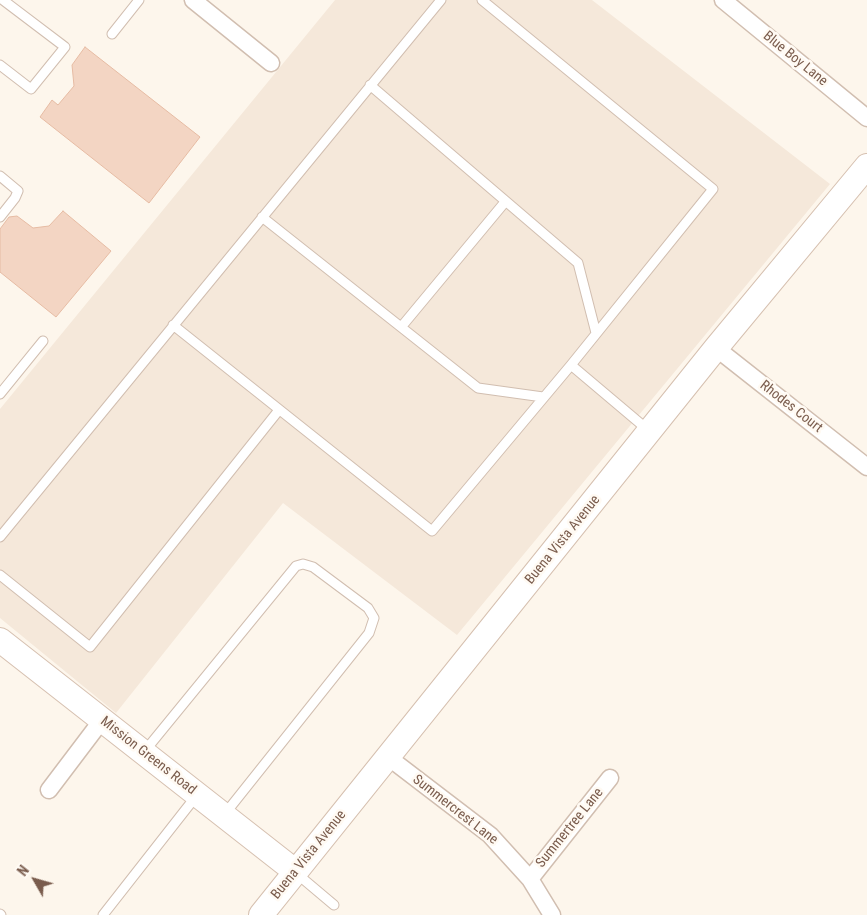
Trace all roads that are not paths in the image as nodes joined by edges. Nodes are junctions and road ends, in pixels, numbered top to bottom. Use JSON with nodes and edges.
{"nodes":[{"id":1,"x":3,"y":0,"type":"edge"},
{"id":2,"x":139,"y":0,"type":"edge"},
{"id":3,"x":193,"y":0,"type":"edge"},
{"id":4,"x":441,"y":0,"type":"edge"},
{"id":5,"x":482,"y":0,"type":"edge"},
{"id":6,"x":722,"y":0,"type":"edge"},
{"id":7,"x":112,"y":34,"type":"dead end"},
{"id":8,"x":271,"y":63,"type":"dead end"},
{"id":9,"x":0,"y":65,"type":"edge"},
{"id":10,"x":370,"y":85,"type":"junction"},
{"id":11,"x":867,"y":118,"type":"edge"},
{"id":12,"x":865,"y":171,"type":"edge"},
{"id":13,"x":0,"y":176,"type":"edge"},
{"id":14,"x":505,"y":202,"type":"junction"},
{"id":15,"x":262,"y":216,"type":"junction"},
{"id":16,"x":0,"y":217,"type":"edge"},
{"id":17,"x":173,"y":325,"type":"junction"},
{"id":18,"x":402,"y":326,"type":"junction"},
{"id":19,"x":596,"y":333,"type":"junction"},
{"id":20,"x":43,"y":341,"type":"dead end"},
{"id":21,"x":716,"y":348,"type":"junction"},
{"id":22,"x":571,"y":365,"type":"junction"},
{"id":23,"x":0,"y":394,"type":"edge"},
{"id":24,"x":543,"y":397,"type":"junction"},
{"id":25,"x":279,"y":410,"type":"junction"},
{"id":26,"x":650,"y":432,"type":"junction"},
{"id":27,"x":867,"y":467,"type":"edge"},
{"id":28,"x":0,"y":537,"type":"edge"},
{"id":29,"x":0,"y":575,"type":"edge"},
{"id":30,"x":0,"y":640,"type":"edge"},
{"id":31,"x":102,"y":720,"type":"junction"},
{"id":32,"x":144,"y":752,"type":"junction"},
{"id":33,"x":388,"y":757,"type":"junction"},
{"id":34,"x":610,"y":778,"type":"dead end"},
{"id":35,"x":49,"y":790,"type":"dead end"},
{"id":36,"x":198,"y":795,"type":"junction"},
{"id":37,"x":224,"y":815,"type":"junction"},
{"id":38,"x":296,"y":872,"type":"junction"},
{"id":39,"x":530,"y":879,"type":"junction"},
{"id":40,"x":334,"y":905,"type":"dead end"},
{"id":41,"x":103,"y":915,"type":"edge"},
{"id":42,"x":261,"y":915,"type":"edge"},
{"id":43,"x":552,"y":915,"type":"edge"}],
"edges":[{"from":1,"to":9,"type":"lane"},
{"from":2,"to":7,"type":"lane"},
{"from":3,"to":8,"type":"street"},
{"from":4,"to":10,"type":"lane"},
{"from":5,"to":19,"type":"lane"},
{"from":6,"to":11,"type":"street","name":"Blue Boy Lane"},
{"from":10,"to":14,"type":"lane"},
{"from":10,"to":15,"type":"lane"},
{"from":12,"to":21,"type":"street","name":"Buena Vista Avenue"},
{"from":13,"to":16,"type":"lane"},
{"from":14,"to":18,"type":"lane"},
{"from":14,"to":19,"type":"lane"},
{"from":15,"to":17,"type":"lane"},
{"from":15,"to":18,"type":"lane"},
{"from":17,"to":25,"type":"lane"},
{"from":17,"to":28,"type":"lane"},
{"from":18,"to":24,"type":"lane"},
{"from":19,"to":22,"type":"lane"},
{"from":20,"to":23,"type":"lane"},
{"from":21,"to":26,"type":"street","name":"Buena Vista Avenue"},
{"from":21,"to":27,"type":"street","name":"Rhodes Court"},
{"from":22,"to":24,"type":"lane"},
{"from":22,"to":26,"type":"lane"},
{"from":24,"to":25,"type":"lane"},
{"from":25,"to":29,"type":"lane"},
{"from":26,"to":33,"type":"street","name":"Buena Vista Avenue"},
{"from":30,"to":31,"type":"street","name":"Mission Greens Road"},
{"from":31,"to":32,"type":"street","name":"Mission Greens Road"},
{"from":31,"to":35,"type":"street"},
{"from":32,"to":36,"type":"street","name":"Mission Greens Road"},
{"from":32,"to":37,"type":"lane"},
{"from":33,"to":38,"type":"street","name":"Buena Vista Avenue"},
{"from":33,"to":39,"type":"street","name":"Summercrest Lane"},
{"from":34,"to":39,"type":"street","name":"Summertree Lane"},
{"from":36,"to":37,"type":"street","name":"Mission Greens Road"},
{"from":36,"to":41,"type":"lane"},
{"from":37,"to":38,"type":"street","name":"Mission Greens Road"},
{"from":38,"to":40,"type":"lane"},
{"from":38,"to":42,"type":"street","name":"Buena Vista Avenue"},
{"from":39,"to":43,"type":"street","name":"Summercrest Lane"}]}
